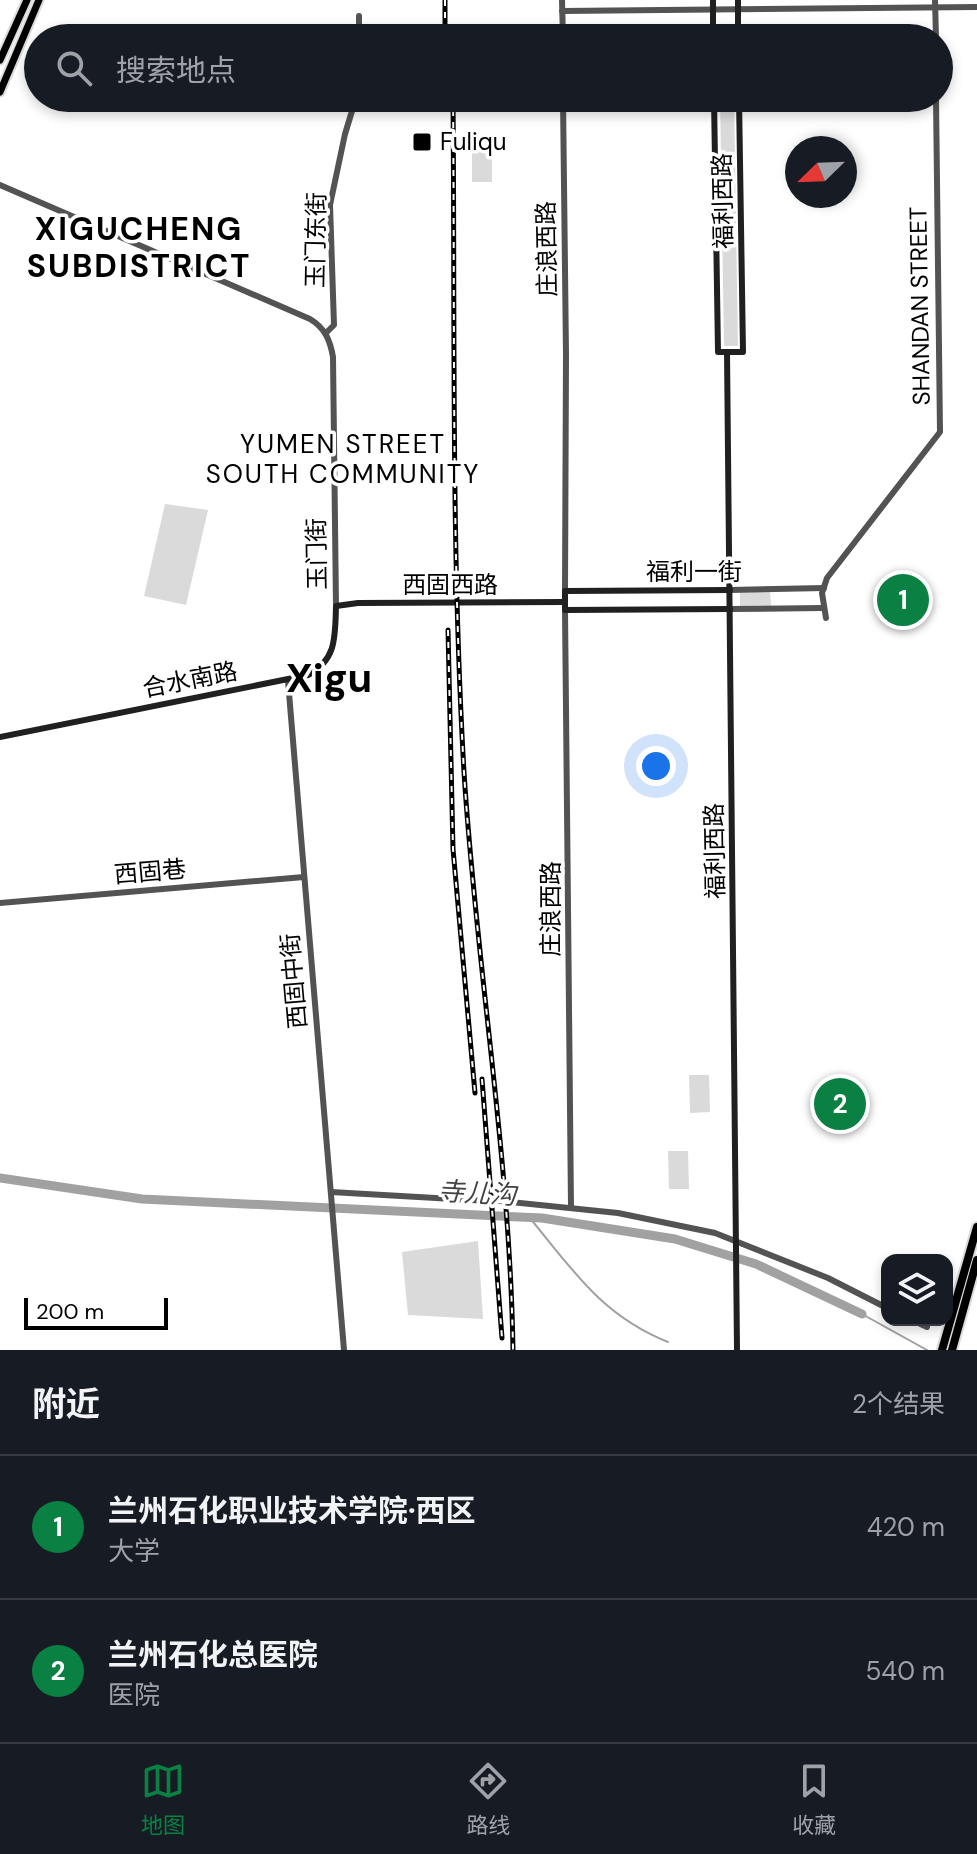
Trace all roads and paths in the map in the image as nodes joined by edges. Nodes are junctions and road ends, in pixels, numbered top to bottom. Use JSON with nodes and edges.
{"nodes":[{"id":1,"x":27,"y":0,"type":"edge"},
{"id":2,"x":39,"y":0,"type":"edge"},
{"id":3,"x":562,"y":0,"type":"edge"},
{"id":4,"x":713,"y":0,"type":"edge"},
{"id":5,"x":738,"y":0,"type":"edge"},
{"id":6,"x":935,"y":4,"type":"edge"},
{"id":7,"x":977,"y":7,"type":"edge"},
{"id":8,"x":562,"y":11,"type":"junction"},
{"id":9,"x":713,"y":11,"type":"junction"},
{"id":10,"x":738,"y":11,"type":"junction"},
{"id":11,"x":359,"y":16,"type":"dead end"},
{"id":12,"x":29,"y":24,"type":"edge"},
{"id":13,"x":359,"y":24,"type":"edge"},
{"id":14,"x":562,"y":24,"type":"edge"},
{"id":15,"x":713,"y":24,"type":"edge"},
{"id":16,"x":738,"y":24,"type":"edge"},
{"id":17,"x":936,"y":24,"type":"edge"},
{"id":18,"x":24,"y":35,"type":"edge"},
{"id":19,"x":0,"y":60,"type":"edge"},
{"id":20,"x":0,"y":92,"type":"edge"},
{"id":21,"x":352,"y":112,"type":"edge"},
{"id":22,"x":563,"y":112,"type":"edge"},
{"id":23,"x":714,"y":112,"type":"edge"},
{"id":24,"x":739,"y":112,"type":"edge"},
{"id":25,"x":936,"y":112,"type":"edge"},
{"id":26,"x":0,"y":185,"type":"edge"},
{"id":27,"x":326,"y":333,"type":"junction"},
{"id":28,"x":727,"y":352,"type":"junction"},
{"id":29,"x":824,"y":588,"type":"junction"},
{"id":30,"x":730,"y":590,"type":"junction"},
{"id":31,"x":565,"y":591,"type":"junction"},
{"id":32,"x":565,"y":602,"type":"junction"},
{"id":33,"x":336,"y":606,"type":"junction"},
{"id":34,"x":823,"y":608,"type":"junction"},
{"id":35,"x":730,"y":609,"type":"junction"},
{"id":36,"x":565,"y":610,"type":"junction"},
{"id":37,"x":826,"y":618,"type":"dead end"},
{"id":38,"x":288,"y":681,"type":"junction"},
{"id":39,"x":0,"y":737,"type":"edge"},
{"id":40,"x":304,"y":877,"type":"junction"},
{"id":41,"x":0,"y":903,"type":"edge"},
{"id":42,"x":332,"y":1195,"type":"junction"},
{"id":43,"x":488,"y":1201,"type":"dead end"},
{"id":44,"x":500,"y":1201,"type":"dead end"},
{"id":45,"x":571,"y":1207,"type":"junction"},
{"id":46,"x":977,"y":1227,"type":"edge"},
{"id":47,"x":737,"y":1242,"type":"junction"},
{"id":48,"x":977,"y":1260,"type":"edge"},
{"id":49,"x":881,"y":1305,"type":"edge"},
{"id":50,"x":955,"y":1321,"type":"junction"},
{"id":51,"x":344,"y":1350,"type":"edge"},
{"id":52,"x":737,"y":1350,"type":"edge"},
{"id":53,"x":942,"y":1350,"type":"edge"},
{"id":54,"x":952,"y":1350,"type":"edge"}],
"edges":[{"from":1,"to":19,"type":"main road"},
{"from":2,"to":12,"type":"main road"},
{"from":3,"to":8,"type":"street"},
{"from":4,"to":9,"type":"main road"},
{"from":5,"to":10,"type":"main road"},
{"from":6,"to":7,"type":"street"},
{"from":6,"to":10,"type":"street"},
{"from":6,"to":17,"type":"street"},
{"from":8,"to":9,"type":"street"},
{"from":8,"to":14,"type":"street"},
{"from":9,"to":10,"type":"street"},
{"from":9,"to":15,"type":"main road"},
{"from":10,"to":16,"type":"main road"},
{"from":11,"to":13,"type":"street"},
{"from":18,"to":20,"type":"main road"},
{"from":21,"to":27,"type":"street","name":"玉门东街"},
{"from":22,"to":31,"type":"street","name":"庄浪西路"},
{"from":23,"to":28,"type":"main road","name":"福利西路"},
{"from":24,"to":28,"type":"main road","name":"福利西路"},
{"from":25,"to":29,"type":"street","name":"SHANDAN STREET"},
{"from":26,"to":27,"type":"street"},
{"from":27,"to":33,"type":"street","name":"玉门街"},
{"from":28,"to":30,"type":"main road","name":"福利西路"},
{"from":29,"to":30,"type":"street","name":"福利一街"},
{"from":29,"to":34,"type":"street","name":"SHANDAN STREET"},
{"from":30,"to":31,"type":"main road","name":"福利一街"},
{"from":30,"to":35,"type":"main road","name":"福利西路"},
{"from":31,"to":32,"type":"main road"},
{"from":32,"to":33,"type":"main road","name":"西固西路"},
{"from":32,"to":36,"type":"main road"},
{"from":33,"to":38,"type":"main road","name":"合水南路"},
{"from":34,"to":35,"type":"street","name":"福利一街"},
{"from":34,"to":37,"type":"street","name":"SHANDAN STREET"},
{"from":35,"to":36,"type":"main road","name":"福利一街"},
{"from":35,"to":47,"type":"main road","name":"福利西路"},
{"from":36,"to":45,"type":"street","name":"庄浪西路"},
{"from":38,"to":39,"type":"main road","name":"合水南路"},
{"from":38,"to":40,"type":"street","name":"西固中街"},
{"from":40,"to":41,"type":"street","name":"西固巷"},
{"from":40,"to":42,"type":"street","name":"西固中街"},
{"from":42,"to":43,"type":"street"},
{"from":42,"to":51,"type":"street","name":"西固中街"},
{"from":44,"to":45,"type":"street"},
{"from":45,"to":47,"type":"street"},
{"from":46,"to":50,"type":"highway"},
{"from":47,"to":49,"type":"street"},
{"from":47,"to":52,"type":"main road","name":"福利西路"},
{"from":48,"to":50,"type":"highway"},
{"from":50,"to":53,"type":"highway"},
{"from":50,"to":54,"type":"highway"}]}
